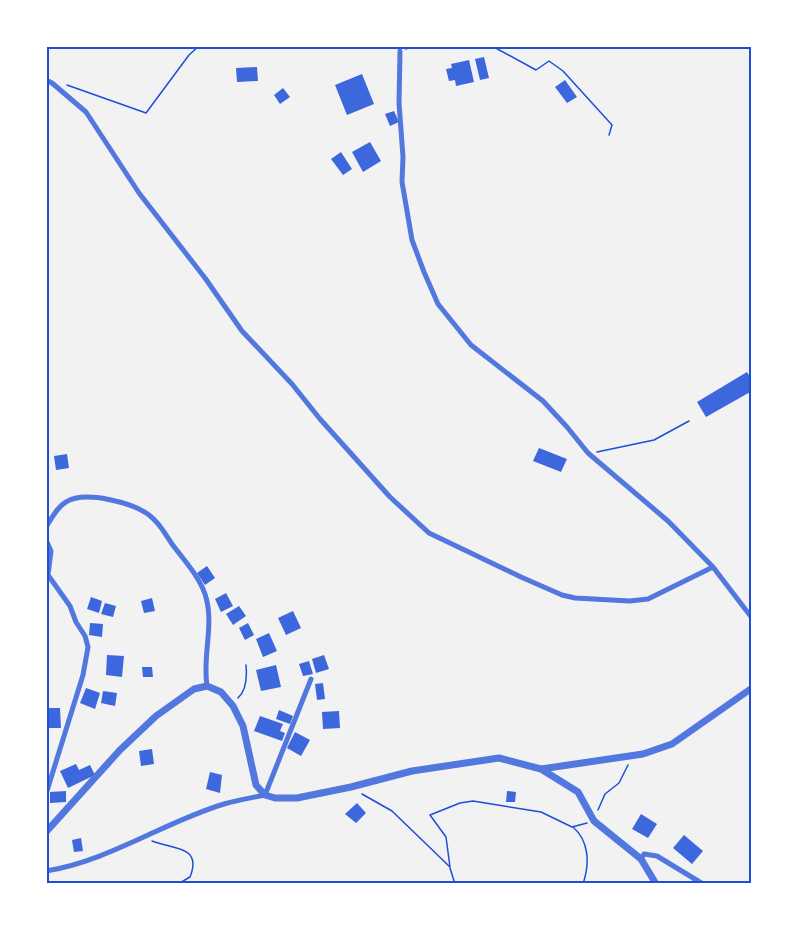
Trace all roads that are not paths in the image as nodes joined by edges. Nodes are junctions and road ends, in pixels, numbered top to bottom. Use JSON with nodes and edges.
{"nodes":[{"id":1,"x":400,"y":51,"type":"dead end"},
{"id":2,"x":46,"y":80,"type":"edge"},
{"id":3,"x":46,"y":527,"type":"edge"},
{"id":4,"x":46,"y":540,"type":"edge"},
{"id":5,"x":713,"y":567,"type":"junction"},
{"id":6,"x":752,"y":618,"type":"edge"},
{"id":7,"x":311,"y":679,"type":"dead end"},
{"id":8,"x":207,"y":686,"type":"junction"},
{"id":9,"x":752,"y":688,"type":"edge"},
{"id":10,"x":541,"y":769,"type":"junction"},
{"id":11,"x":46,"y":794,"type":"edge"},
{"id":12,"x":264,"y":795,"type":"junction"},
{"id":13,"x":46,"y":832,"type":"edge"},
{"id":14,"x":641,"y":859,"type":"junction"},
{"id":15,"x":46,"y":871,"type":"edge"},
{"id":16,"x":656,"y":884,"type":"edge"},
{"id":17,"x":703,"y":884,"type":"edge"}],
"edges":[{"from":1,"to":5,"type":"street"},
{"from":2,"to":5,"type":"street"},
{"from":3,"to":8,"type":"street"},
{"from":4,"to":11,"type":"street"},
{"from":5,"to":6,"type":"street"},
{"from":7,"to":12,"type":"street"},
{"from":8,"to":12,"type":"street"},
{"from":8,"to":13,"type":"street"},
{"from":9,"to":10,"type":"street"},
{"from":10,"to":12,"type":"street"},
{"from":10,"to":14,"type":"street"},
{"from":12,"to":15,"type":"street"},
{"from":14,"to":16,"type":"street"},
{"from":14,"to":17,"type":"street"}]}
